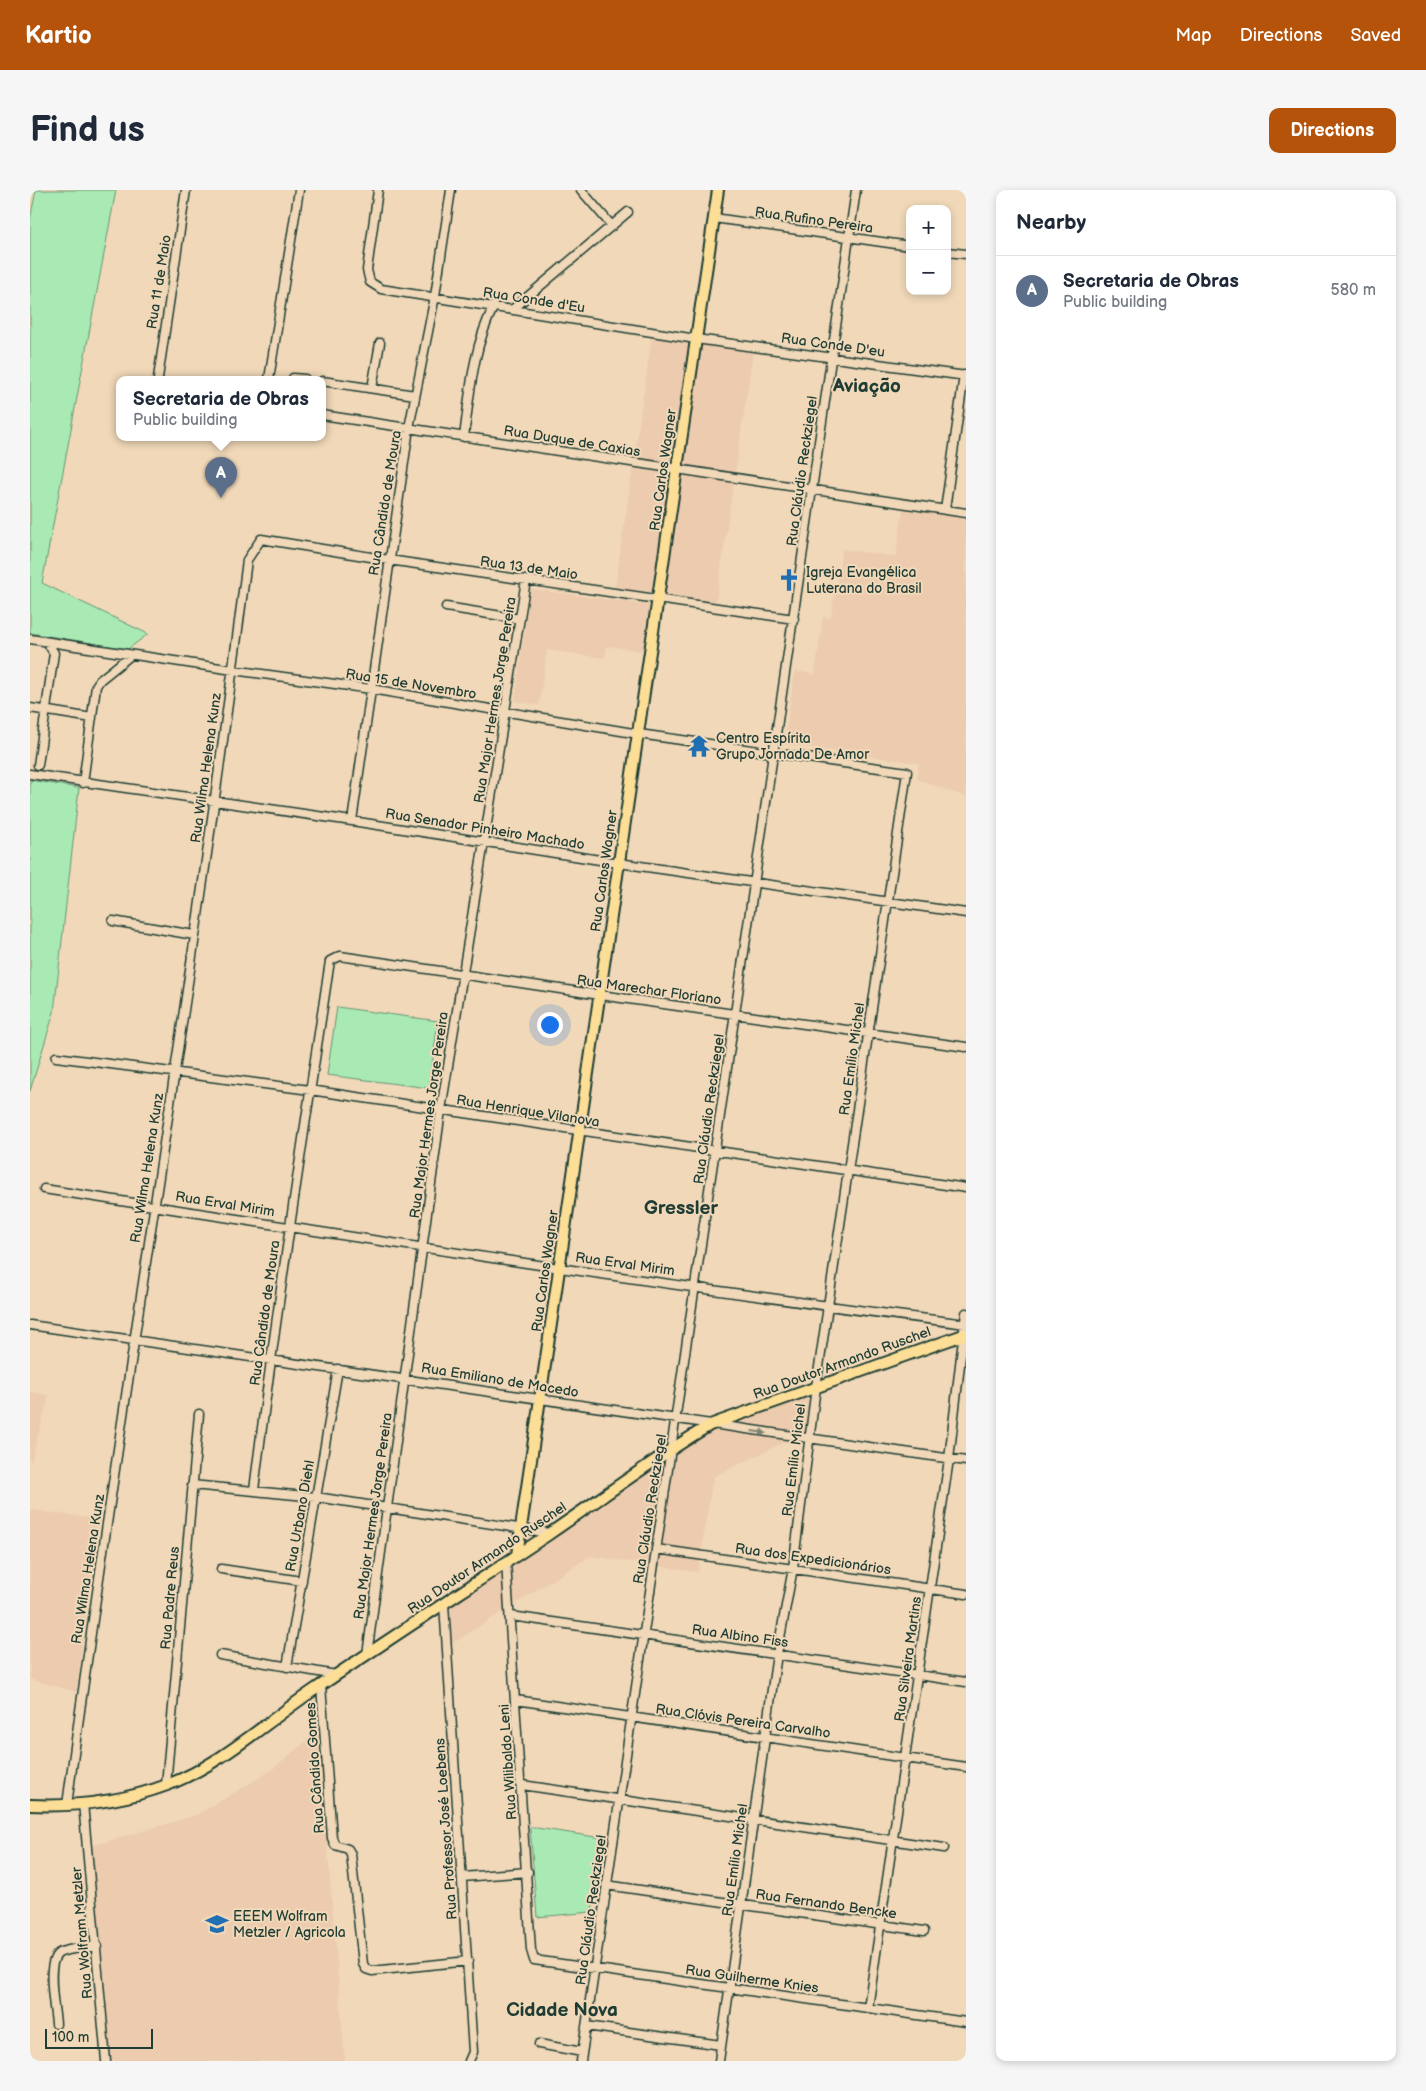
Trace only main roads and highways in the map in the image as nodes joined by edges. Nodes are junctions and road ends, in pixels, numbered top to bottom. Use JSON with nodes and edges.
{"nodes":[{"id":1,"x":718,"y":190,"type":"edge"},
{"id":2,"x":965,"y":1329,"type":"edge"},
{"id":3,"x":517,"y":1555,"type":"junction"},
{"id":4,"x":30,"y":1805,"type":"edge"}],
"edges":[{"from":1,"to":3,"type":"main road","name":"Rua Carlos Wagner"},
{"from":2,"to":3,"type":"main road","name":"Rua Doutor Armando Ruschel"},
{"from":3,"to":4,"type":"main road","name":"Rua Doutor Armando Ruschel"}]}
